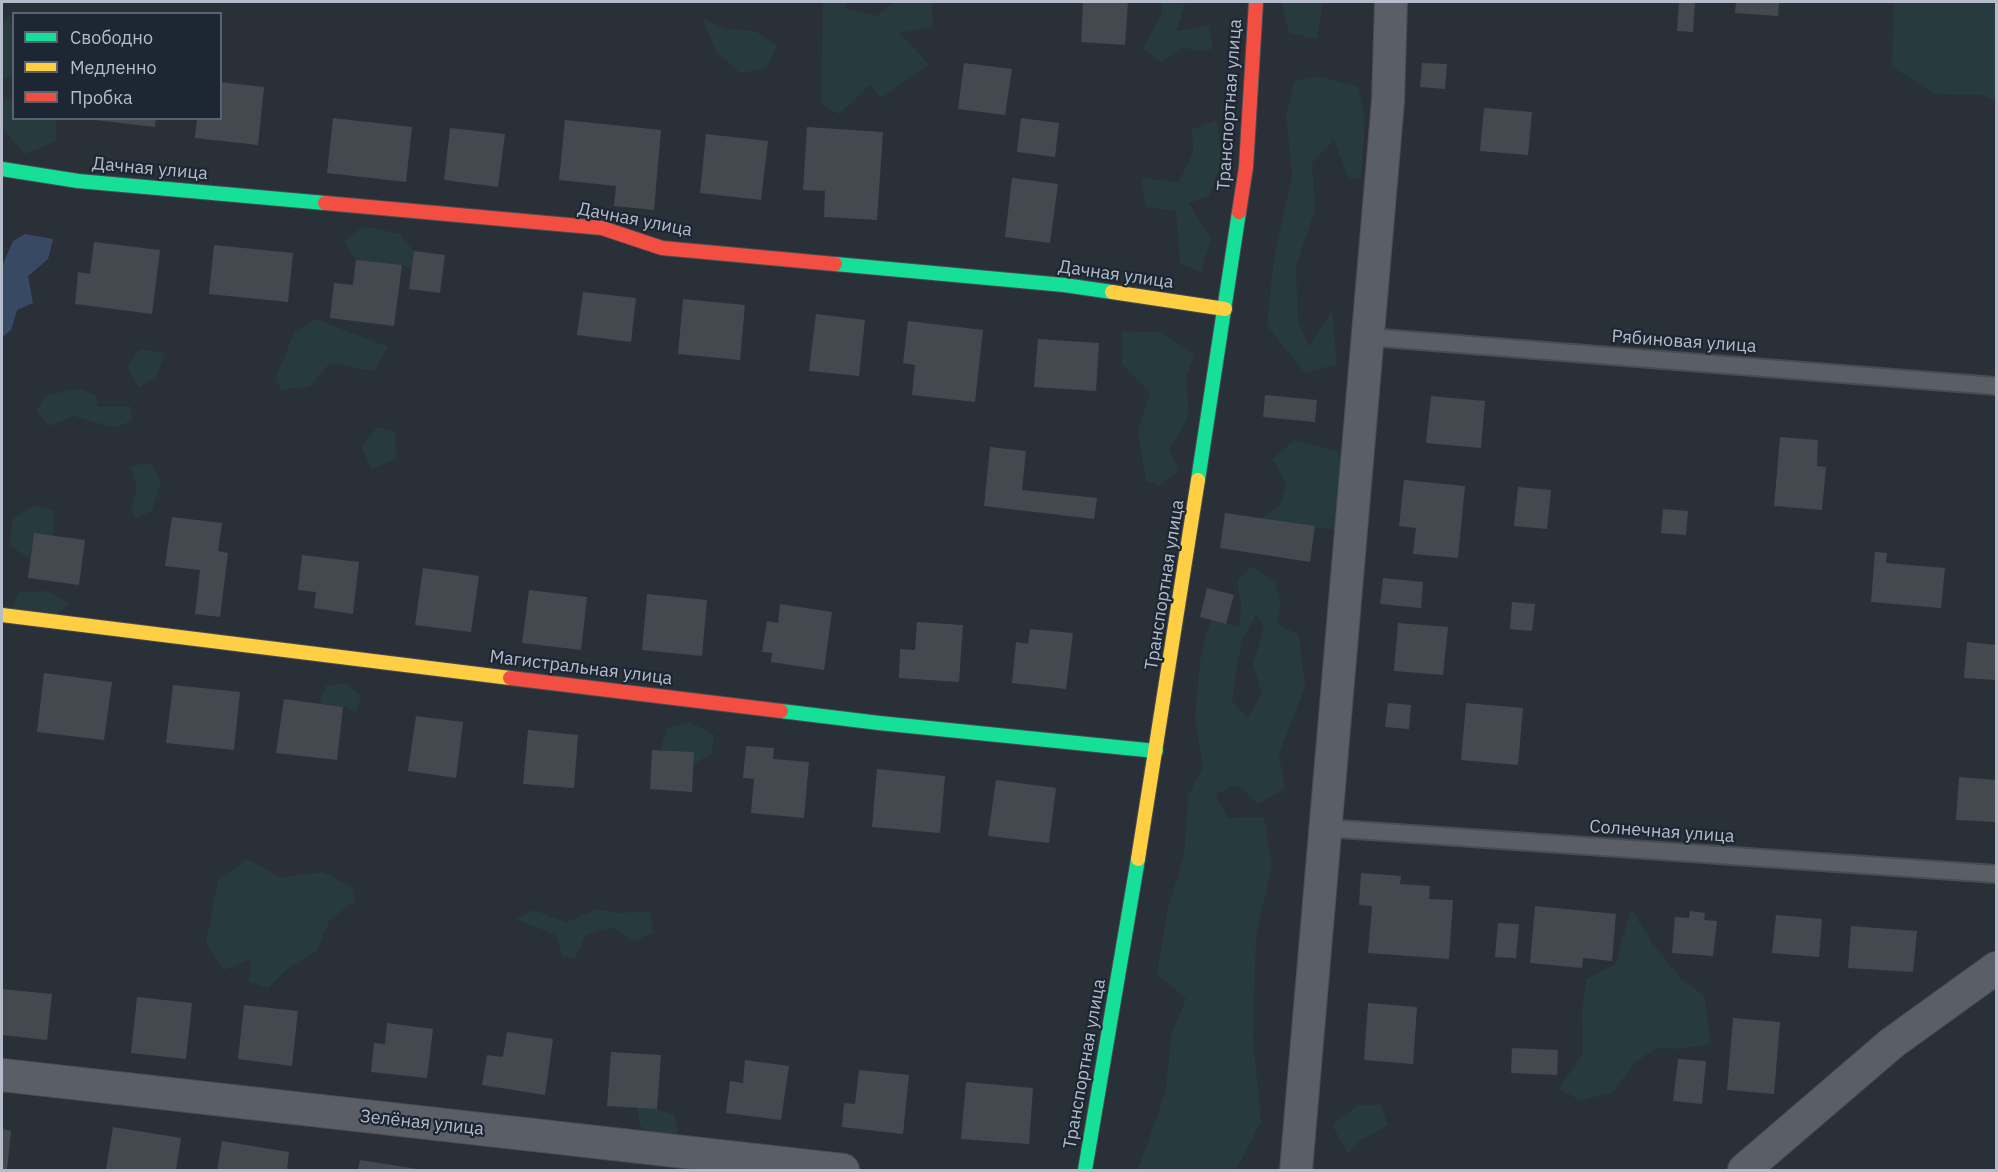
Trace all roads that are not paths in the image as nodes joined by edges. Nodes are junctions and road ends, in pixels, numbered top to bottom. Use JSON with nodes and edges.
{"nodes":[{"id":1,"x":1256,"y":2,"type":"edge"},
{"id":2,"x":1391,"y":2,"type":"edge"},
{"id":3,"x":2,"y":169,"type":"edge"},
{"id":4,"x":1225,"y":309,"type":"junction"},
{"id":5,"x":1368,"y":337,"type":"junction"},
{"id":6,"x":1996,"y":386,"type":"edge"},
{"id":7,"x":2,"y":615,"type":"edge"},
{"id":8,"x":1156,"y":752,"type":"junction"},
{"id":9,"x":1325,"y":828,"type":"junction"},
{"id":10,"x":1996,"y":874,"type":"edge"},
{"id":11,"x":1996,"y":968,"type":"edge"},
{"id":12,"x":2,"y":1075,"type":"edge"},
{"id":13,"x":843,"y":1170,"type":"edge"},
{"id":14,"x":1084,"y":1170,"type":"edge"},
{"id":15,"x":1296,"y":1170,"type":"edge"},
{"id":16,"x":1744,"y":1170,"type":"edge"}],
"edges":[{"from":1,"to":4,"type":"street","name":"Транспортная улица"},
{"from":2,"to":5,"type":"street"},
{"from":3,"to":4,"type":"street","name":"Дачная улица"},
{"from":4,"to":8,"type":"street","name":"Транспортная улица"},
{"from":5,"to":6,"type":"lane","name":"Рябиновая улица"},
{"from":5,"to":9,"type":"street"},
{"from":7,"to":8,"type":"street","name":"Магистральная улица"},
{"from":8,"to":14,"type":"street","name":"Транспортная улица"},
{"from":9,"to":10,"type":"lane","name":"Солнечная улица"},
{"from":9,"to":15,"type":"street"},
{"from":11,"to":16,"type":"street"},
{"from":12,"to":13,"type":"street","name":"Зелёная улица"}]}
